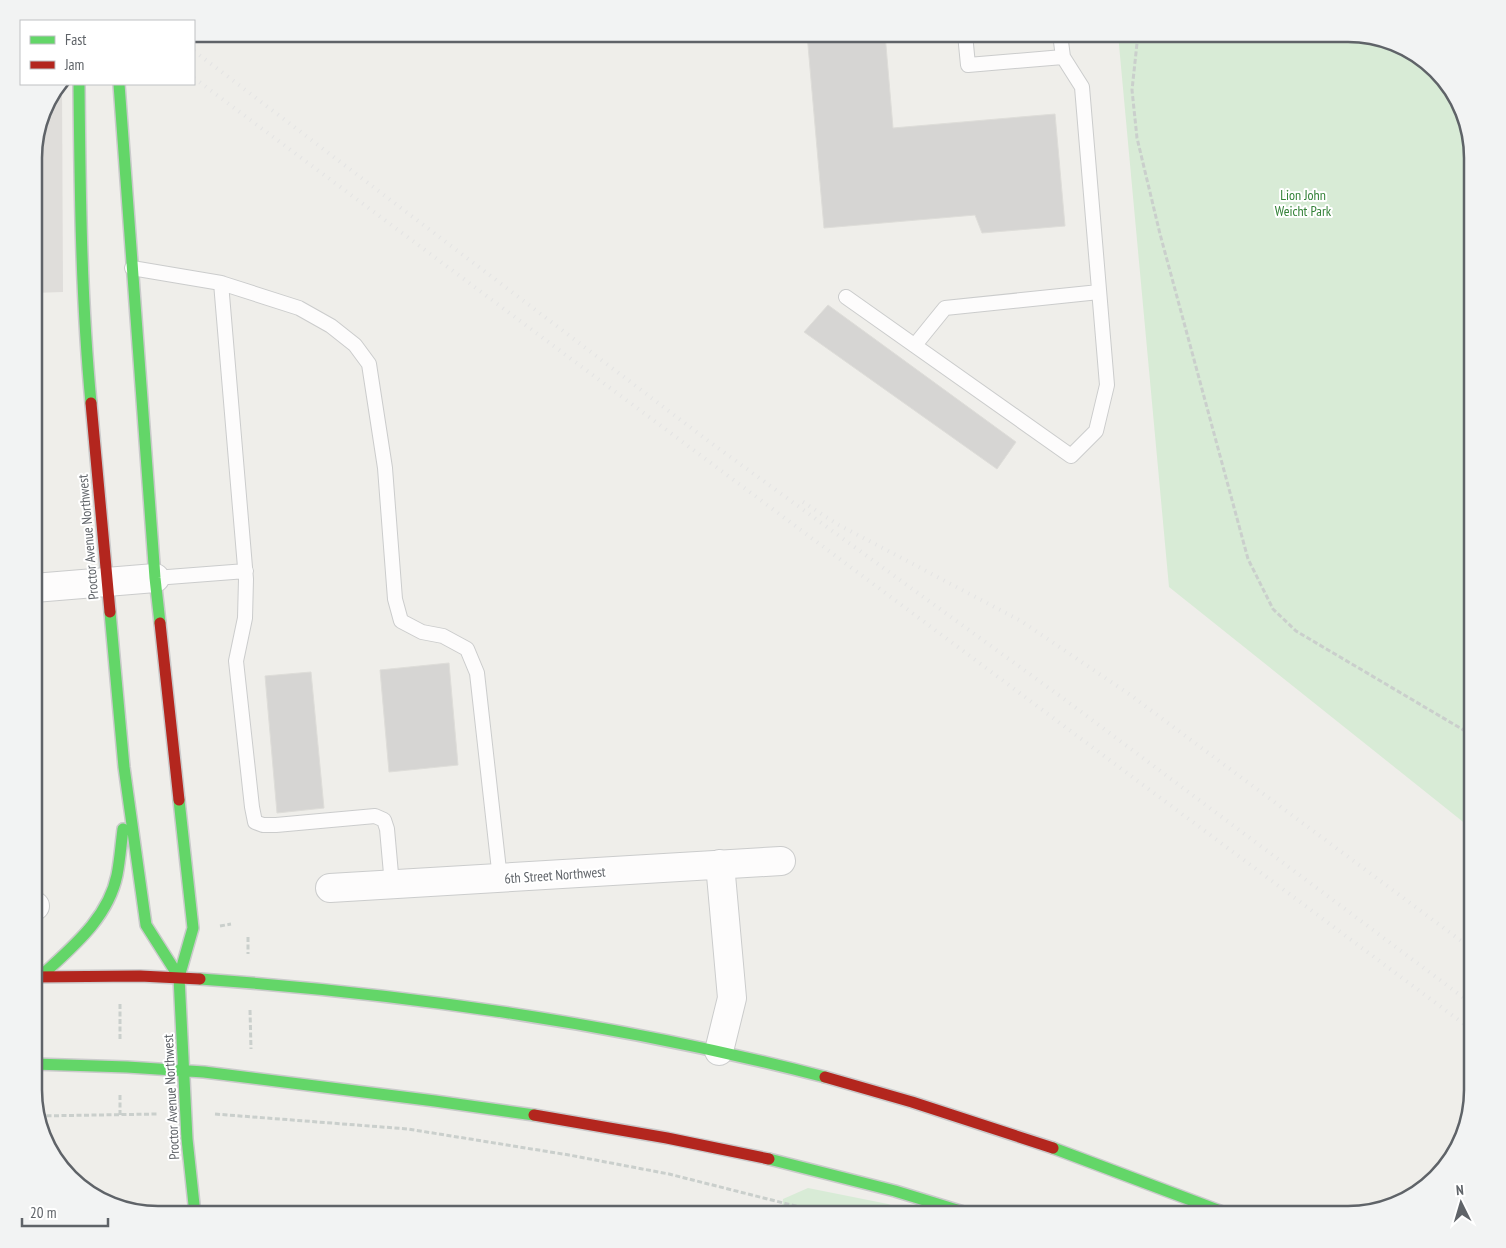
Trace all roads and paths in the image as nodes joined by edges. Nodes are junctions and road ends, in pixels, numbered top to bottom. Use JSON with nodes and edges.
{"nodes":[{"id":1,"x":966,"y":42,"type":"edge"},
{"id":2,"x":1061,"y":42,"type":"edge"},
{"id":3,"x":1137,"y":42,"type":"edge"},
{"id":4,"x":1063,"y":57,"type":"junction"},
{"id":5,"x":79,"y":85,"type":"edge"},
{"id":6,"x":119,"y":85,"type":"edge"},
{"id":7,"x":132,"y":268,"type":"junction"},
{"id":8,"x":221,"y":283,"type":"junction"},
{"id":9,"x":1099,"y":292,"type":"junction"},
{"id":10,"x":846,"y":297,"type":"dead end"},
{"id":11,"x":915,"y":345,"type":"junction"},
{"id":12,"x":246,"y":571,"type":"junction"},
{"id":13,"x":155,"y":578,"type":"junction"},
{"id":14,"x":107,"y":582,"type":"junction"},
{"id":15,"x":43,"y":587,"type":"edge"},
{"id":16,"x":1464,"y":730,"type":"edge"},
{"id":17,"x":128,"y":796,"type":"junction"},
{"id":18,"x":781,"y":861,"type":"dead end"},
{"id":19,"x":720,"y":864,"type":"junction"},
{"id":20,"x":500,"y":879,"type":"junction"},
{"id":21,"x":392,"y":885,"type":"junction"},
{"id":22,"x":330,"y":888,"type":"dead end"},
{"id":23,"x":248,"y":937,"type":"dead end"},
{"id":24,"x":43,"y":972,"type":"edge"},
{"id":25,"x":120,"y":976,"type":"junction"},
{"id":26,"x":43,"y":977,"type":"edge"},
{"id":27,"x":179,"y":977,"type":"junction"},
{"id":28,"x":249,"y":984,"type":"junction"},
{"id":29,"x":719,"y":1051,"type":"junction"},
{"id":30,"x":43,"y":1064,"type":"edge"},
{"id":31,"x":120,"y":1065,"type":"junction"},
{"id":32,"x":184,"y":1070,"type":"junction"},
{"id":33,"x":252,"y":1077,"type":"junction"},
{"id":34,"x":46,"y":1116,"type":"edge"},
{"id":35,"x":194,"y":1206,"type":"edge"},
{"id":36,"x":795,"y":1206,"type":"edge"},
{"id":37,"x":945,"y":1206,"type":"edge"},
{"id":38,"x":1207,"y":1206,"type":"edge"}],
"edges":[{"from":1,"to":4,"type":"lane"},
{"from":2,"to":4,"type":"lane"},
{"from":3,"to":16,"type":"path"},
{"from":4,"to":9,"type":"lane"},
{"from":5,"to":14,"type":"main road","name":"Proctor Avenue Northwest"},
{"from":6,"to":7,"type":"main road","name":"Proctor Avenue Northwest"},
{"from":7,"to":8,"type":"lane"},
{"from":7,"to":13,"type":"main road","name":"Proctor Avenue Northwest"},
{"from":8,"to":12,"type":"lane"},
{"from":8,"to":20,"type":"lane"},
{"from":9,"to":11,"type":"lane"},
{"from":9,"to":11,"type":"lane"},
{"from":10,"to":11,"type":"lane"},
{"from":12,"to":13,"type":"lane"},
{"from":12,"to":21,"type":"lane"},
{"from":13,"to":14,"type":"street"},
{"from":13,"to":27,"type":"main road","name":"Proctor Avenue Northwest"},
{"from":14,"to":15,"type":"street"},
{"from":14,"to":17,"type":"main road","name":"Proctor Avenue Northwest"},
{"from":17,"to":24,"type":"main road"},
{"from":17,"to":27,"type":"main road","name":"Proctor Avenue Northwest"},
{"from":18,"to":19,"type":"street","name":"6th Street Northwest"},
{"from":19,"to":20,"type":"street","name":"6th Street Northwest"},
{"from":19,"to":29,"type":"street"},
{"from":20,"to":21,"type":"street","name":"6th Street Northwest"},
{"from":21,"to":22,"type":"street","name":"6th Street Northwest"},
{"from":23,"to":28,"type":"path"},
{"from":25,"to":26,"type":"main road"},
{"from":25,"to":27,"type":"main road"},
{"from":25,"to":31,"type":"path"},
{"from":27,"to":28,"type":"main road"},
{"from":27,"to":32,"type":"main road","name":"Proctor Avenue Northwest"},
{"from":28,"to":29,"type":"main road"},
{"from":28,"to":33,"type":"path"},
{"from":29,"to":38,"type":"main road"},
{"from":30,"to":31,"type":"main road"},
{"from":31,"to":32,"type":"main road"},
{"from":31,"to":34,"type":"path"},
{"from":32,"to":33,"type":"main road"},
{"from":32,"to":35,"type":"main road","name":"Proctor Avenue Northwest"},
{"from":33,"to":36,"type":"path"},
{"from":33,"to":37,"type":"main road"}]}
